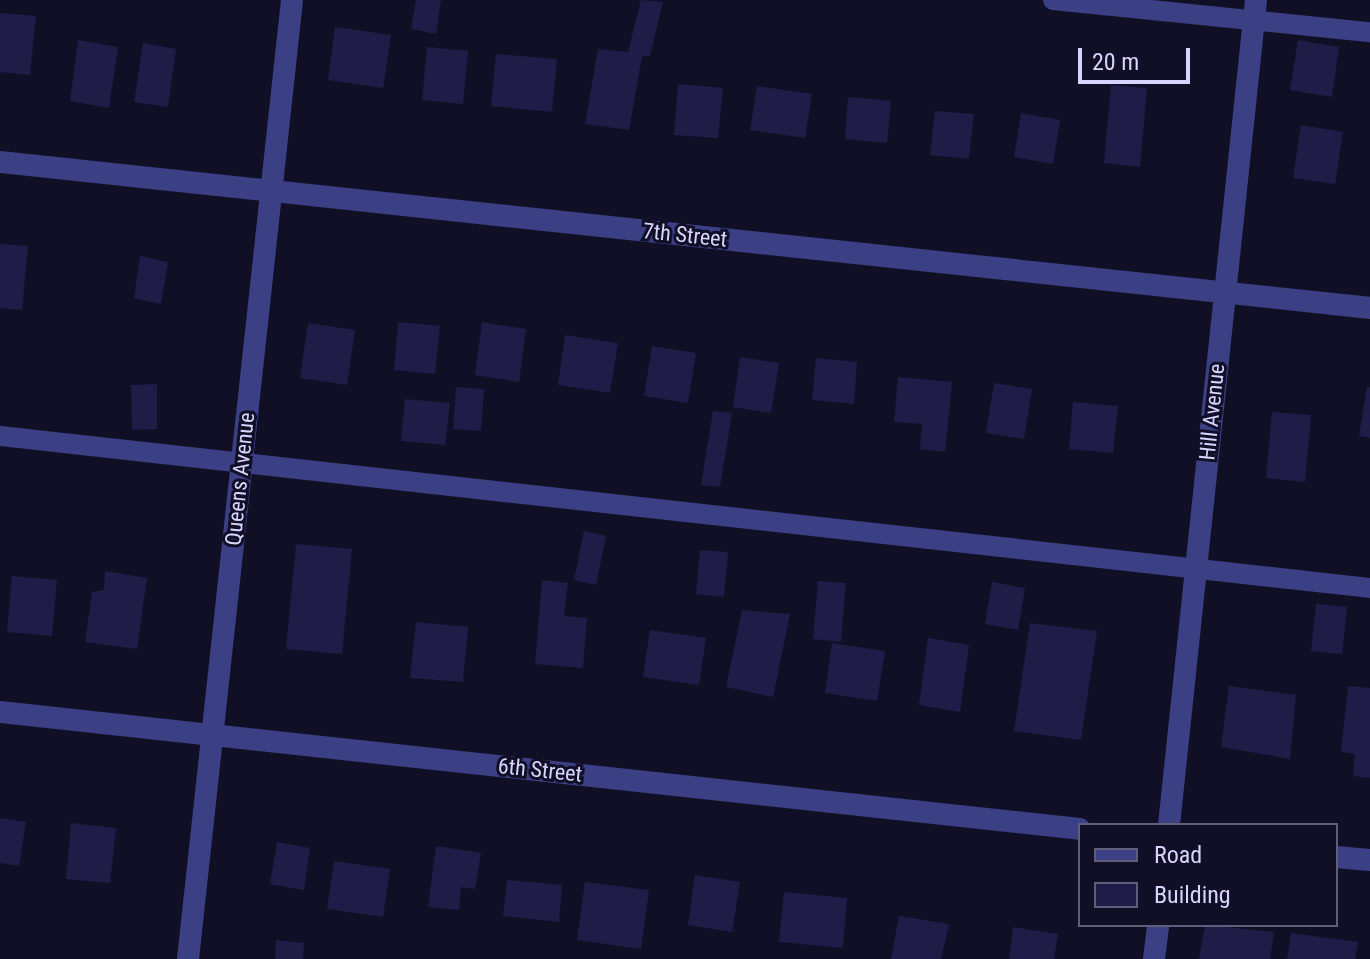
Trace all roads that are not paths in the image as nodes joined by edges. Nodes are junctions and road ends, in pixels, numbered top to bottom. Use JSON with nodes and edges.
{"nodes":[{"id":1,"x":292,"y":0,"type":"edge"},
{"id":2,"x":1053,"y":0,"type":"edge"},
{"id":3,"x":1255,"y":10,"type":"edge"},
{"id":4,"x":1370,"y":32,"type":"edge"},
{"id":5,"x":0,"y":162,"type":"edge"},
{"id":6,"x":273,"y":190,"type":"junction"},
{"id":7,"x":1225,"y":293,"type":"junction"},
{"id":8,"x":1370,"y":308,"type":"edge"},
{"id":9,"x":0,"y":436,"type":"edge"},
{"id":10,"x":242,"y":460,"type":"junction"},
{"id":11,"x":1196,"y":572,"type":"junction"},
{"id":12,"x":1370,"y":588,"type":"edge"},
{"id":13,"x":0,"y":712,"type":"edge"},
{"id":14,"x":211,"y":735,"type":"junction"},
{"id":15,"x":1169,"y":823,"type":"edge"},
{"id":16,"x":1078,"y":829,"type":"edge"},
{"id":17,"x":1338,"y":857,"type":"edge"},
{"id":18,"x":1370,"y":860,"type":"edge"},
{"id":19,"x":1158,"y":927,"type":"edge"},
{"id":20,"x":188,"y":959,"type":"edge"},
{"id":21,"x":1154,"y":959,"type":"edge"}],
"edges":[{"from":1,"to":6,"type":"street","name":"Queens Avenue"},
{"from":2,"to":3,"type":"lane"},
{"from":3,"to":4,"type":"lane"},
{"from":3,"to":7,"type":"street","name":"Hill Avenue"},
{"from":5,"to":6,"type":"street","name":"7th Street"},
{"from":6,"to":7,"type":"street","name":"7th Street"},
{"from":6,"to":10,"type":"street","name":"Queens Avenue"},
{"from":7,"to":8,"type":"street","name":"7th Street"},
{"from":7,"to":11,"type":"street","name":"Hill Avenue"},
{"from":9,"to":10,"type":"lane"},
{"from":10,"to":11,"type":"lane"},
{"from":10,"to":14,"type":"street","name":"Queens Avenue"},
{"from":11,"to":12,"type":"lane"},
{"from":11,"to":15,"type":"street","name":"Hill Avenue"},
{"from":13,"to":14,"type":"street","name":"6th Street"},
{"from":14,"to":16,"type":"street","name":"6th Street"},
{"from":14,"to":20,"type":"street","name":"Queens Avenue"},
{"from":17,"to":18,"type":"street"},
{"from":19,"to":21,"type":"street"}]}
